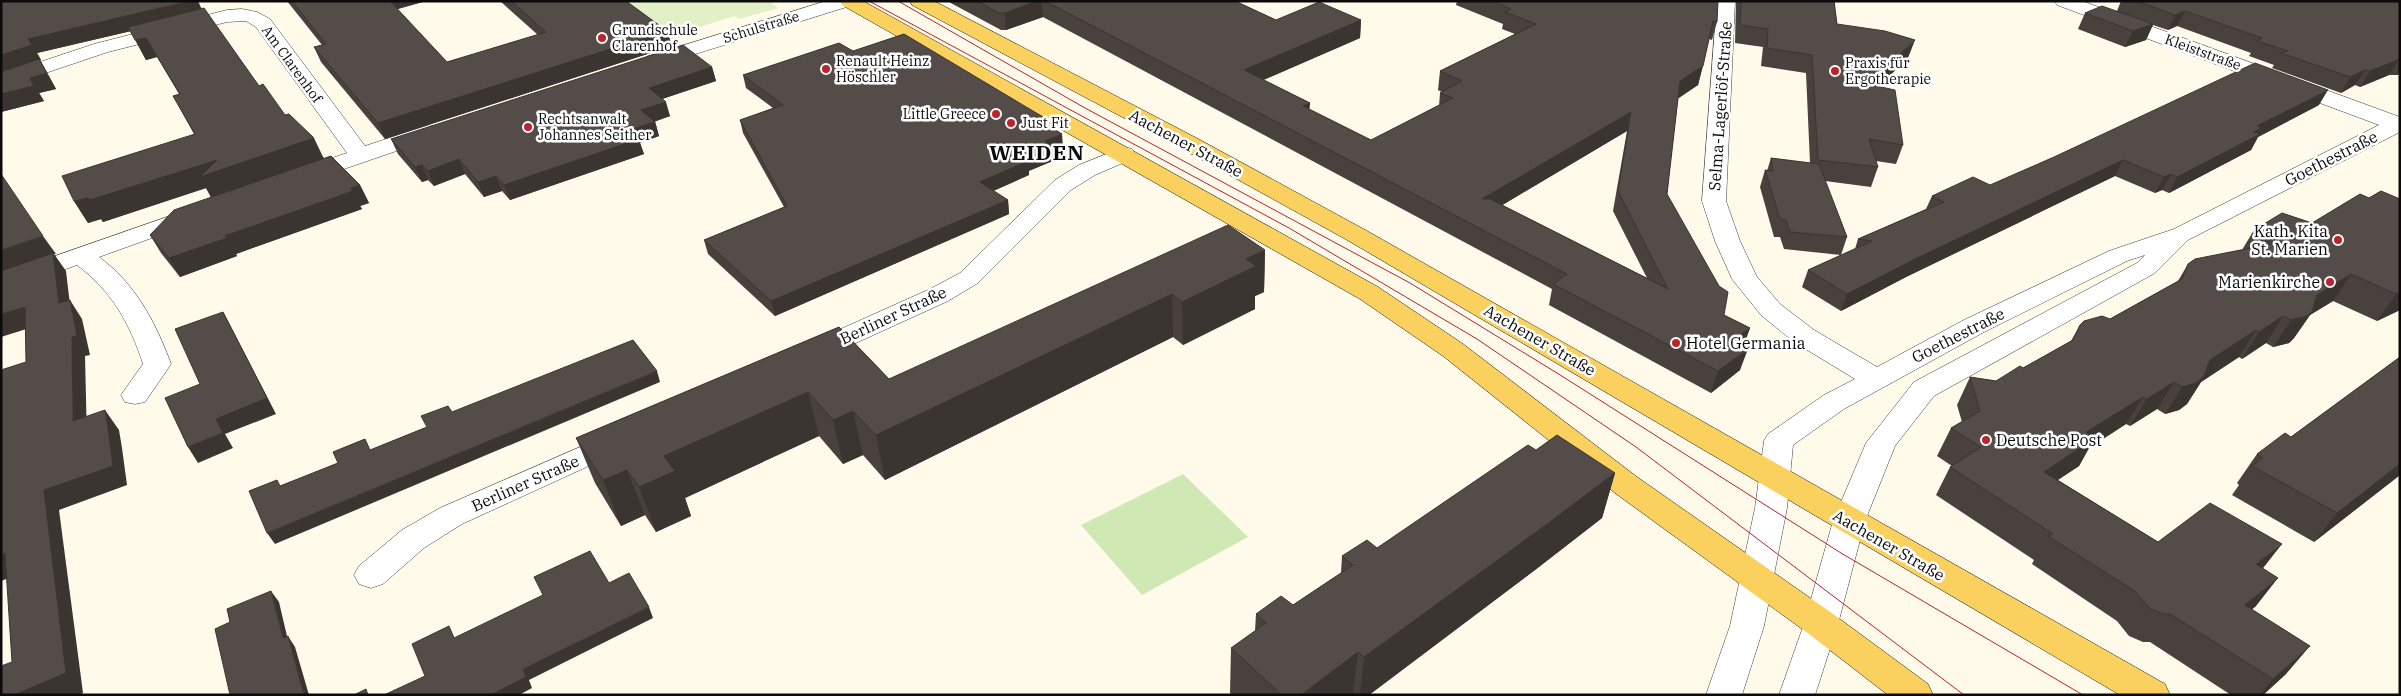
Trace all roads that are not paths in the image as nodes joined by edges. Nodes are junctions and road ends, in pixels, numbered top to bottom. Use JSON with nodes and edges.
{"nodes":[{"id":1,"x":848,"y":1,"type":"edge"},
{"id":2,"x":919,"y":1,"type":"edge"},
{"id":3,"x":2064,"y":1,"type":"edge"},
{"id":4,"x":1720,"y":3,"type":"edge"},
{"id":5,"x":630,"y":68,"type":"edge"},
{"id":6,"x":1,"y":82,"type":"edge"},
{"id":7,"x":444,"y":127,"type":"edge"},
{"id":8,"x":2395,"y":130,"type":"edge"},
{"id":9,"x":1124,"y":154,"type":"junction"},
{"id":10,"x":360,"y":155,"type":"junction"},
{"id":11,"x":285,"y":182,"type":"edge"},
{"id":12,"x":210,"y":209,"type":"edge"},
{"id":13,"x":2183,"y":234,"type":"junction"},
{"id":14,"x":80,"y":255,"type":"junction"},
{"id":15,"x":1,"y":284,"type":"edge"},
{"id":16,"x":788,"y":364,"type":"edge"},
{"id":17,"x":1875,"y":378,"type":"junction"},
{"id":18,"x":135,"y":395,"type":"dead end"},
{"id":19,"x":645,"y":428,"type":"edge"},
{"id":20,"x":1775,"y":478,"type":"junction"},
{"id":21,"x":1849,"y":521,"type":"junction"},
{"id":22,"x":371,"y":575,"type":"dead end"},
{"id":23,"x":1756,"y":578,"type":"junction"},
{"id":24,"x":1821,"y":624,"type":"junction"},
{"id":25,"x":1724,"y":695,"type":"edge"},
{"id":26,"x":1797,"y":695,"type":"edge"},
{"id":27,"x":1915,"y":695,"type":"edge"},
{"id":28,"x":2152,"y":695,"type":"edge"}],
"edges":[{"from":1,"to":5,"type":"street","name":"Schulstraße"},
{"from":1,"to":9,"type":"main road"},
{"from":2,"to":20,"type":"main road","name":"Aachener Straße"},
{"from":3,"to":8,"type":"street","name":"Kleiststraße"},
{"from":4,"to":17,"type":"street","name":"Selma-Lagerlöf-Straße"},
{"from":6,"to":10,"type":"street","name":"Am Clarenhof"},
{"from":7,"to":10,"type":"street"},
{"from":8,"to":13,"type":"street","name":"Goethestraße"},
{"from":9,"to":16,"type":"street","name":"Berliner Straße"},
{"from":9,"to":23,"type":"main road"},
{"from":10,"to":11,"type":"street"},
{"from":12,"to":14,"type":"street"},
{"from":13,"to":17,"type":"street","name":"Goethestraße"},
{"from":13,"to":21,"type":"street","name":"Goethestraße"},
{"from":14,"to":15,"type":"street"},
{"from":14,"to":18,"type":"street"},
{"from":17,"to":20,"type":"street","name":"Goethestraße"},
{"from":19,"to":22,"type":"street","name":"Berliner Straße"},
{"from":20,"to":21,"type":"main road","name":"Aachener Straße"},
{"from":20,"to":23,"type":"street"},
{"from":21,"to":24,"type":"street","name":"Goethestraße"},
{"from":21,"to":28,"type":"main road","name":"Aachener Straße"},
{"from":23,"to":24,"type":"main road"},
{"from":23,"to":25,"type":"street"},
{"from":24,"to":26,"type":"street","name":"Goethestraße"},
{"from":24,"to":27,"type":"main road"}]}
